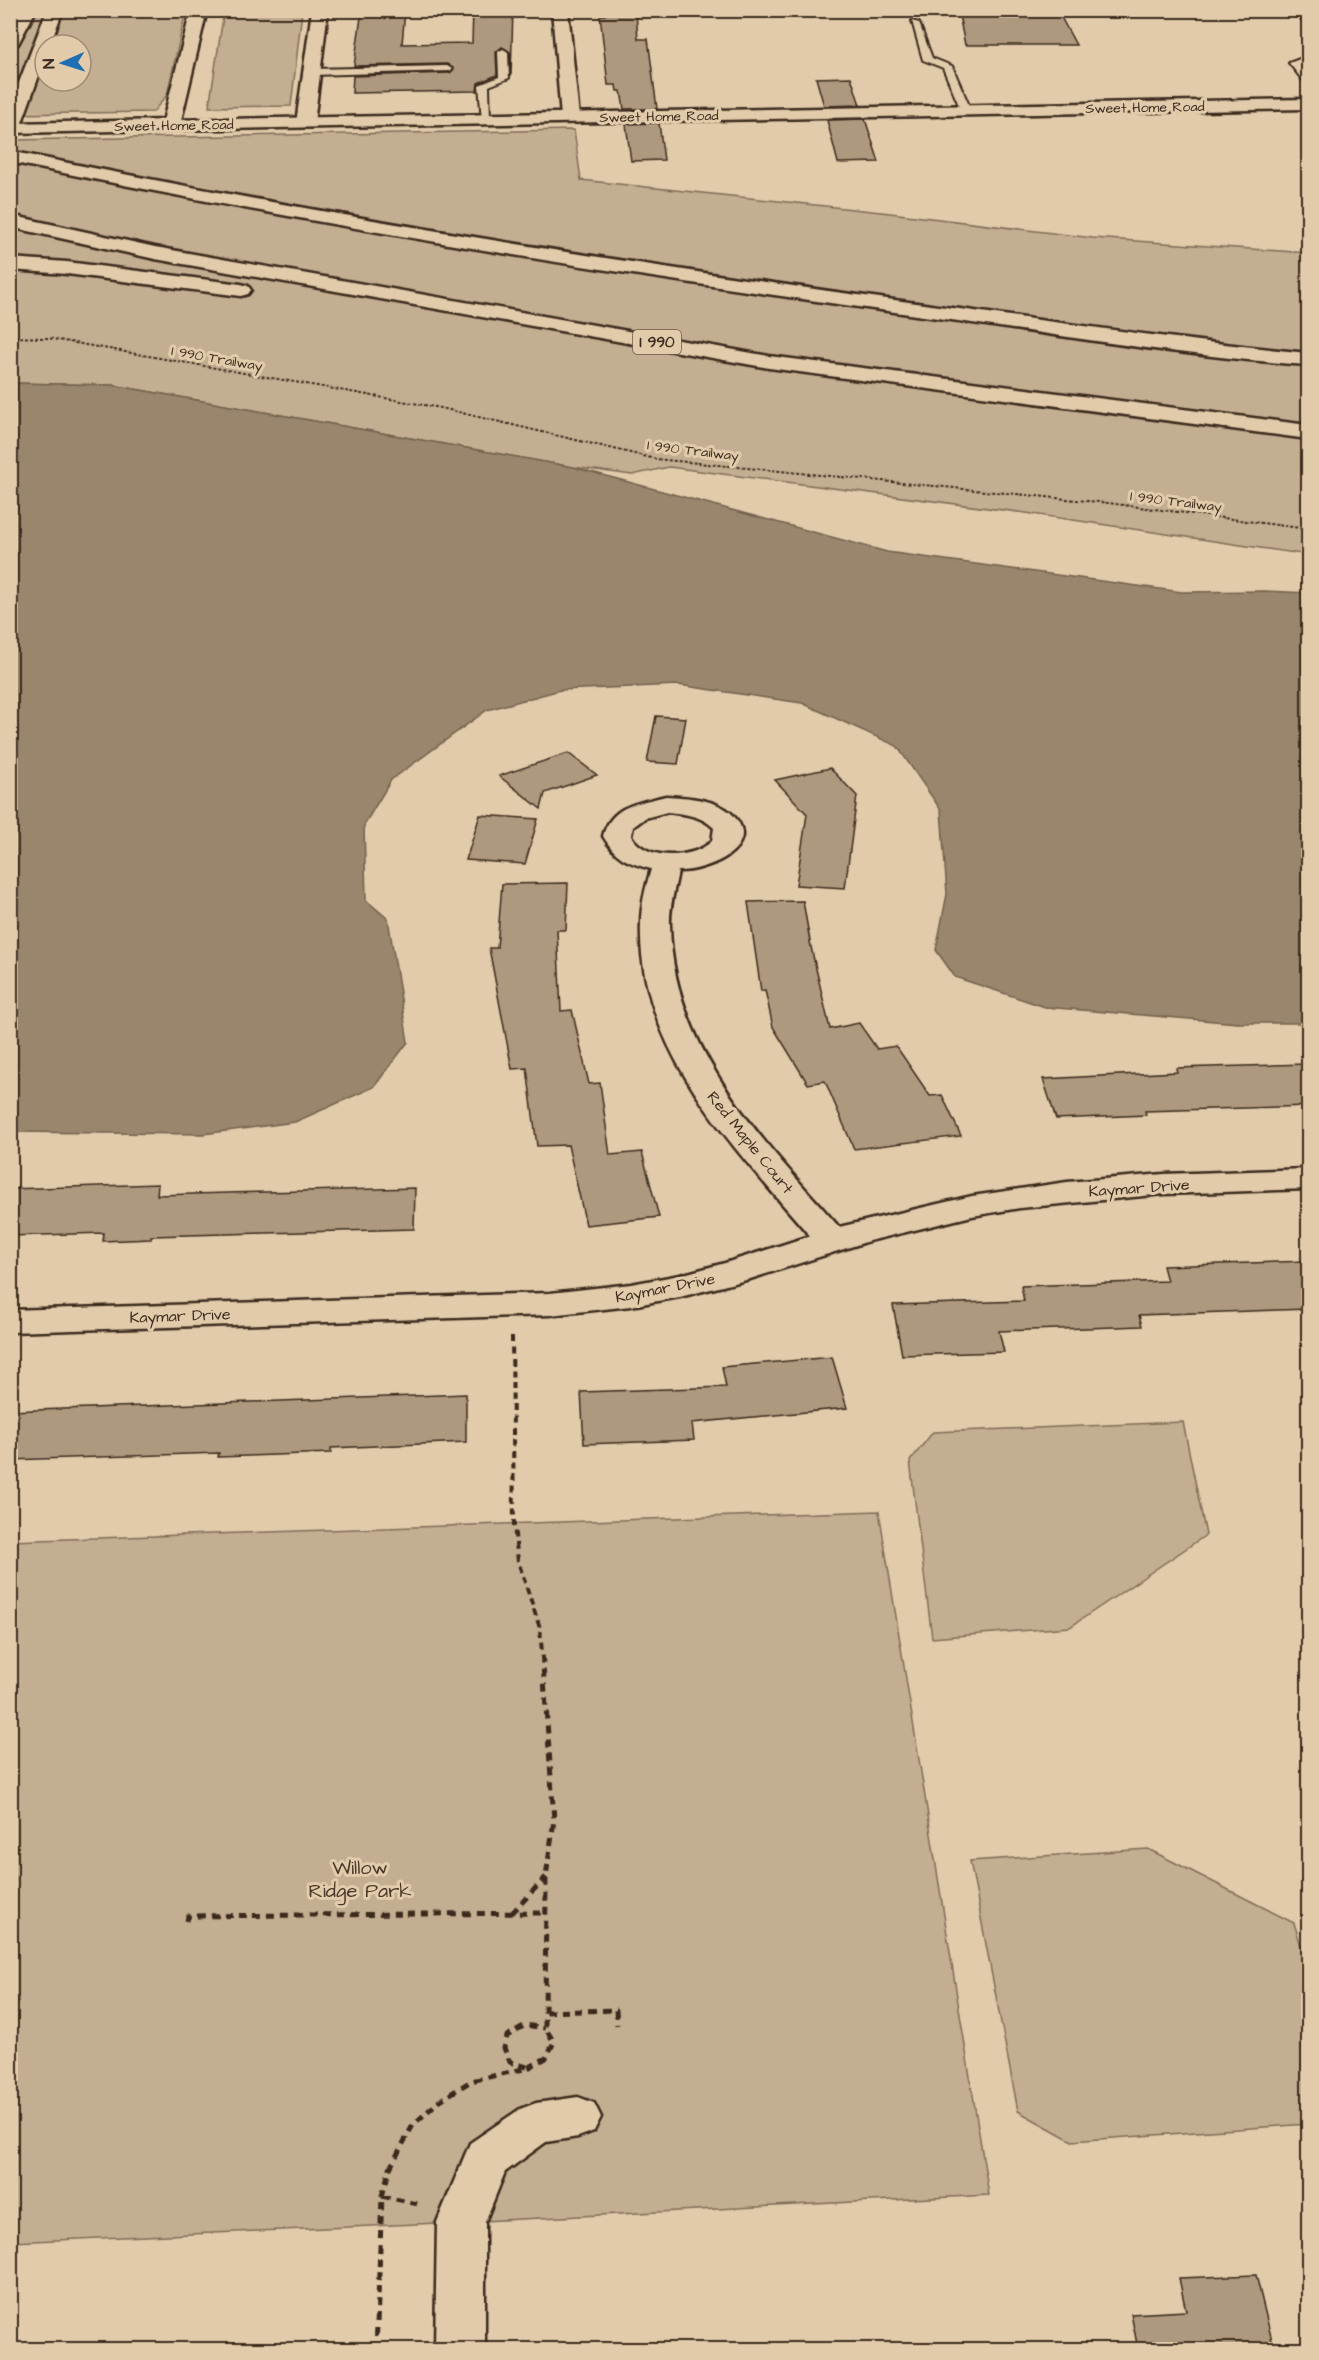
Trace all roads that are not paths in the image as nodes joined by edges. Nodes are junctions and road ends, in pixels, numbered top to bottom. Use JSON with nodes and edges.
{"nodes":[{"id":1,"x":28,"y":10,"type":"edge"},
{"id":2,"x":55,"y":10,"type":"edge"},
{"id":3,"x":199,"y":10,"type":"edge"},
{"id":4,"x":320,"y":10,"type":"edge"},
{"id":5,"x":560,"y":10,"type":"edge"},
{"id":6,"x":1308,"y":15,"type":"edge"},
{"id":7,"x":915,"y":23,"type":"dead end"},
{"id":8,"x":1308,"y":23,"type":"edge"},
{"id":9,"x":10,"y":44,"type":"edge"},
{"id":10,"x":503,"y":52,"type":"dead end"},
{"id":11,"x":1308,"y":58,"type":"edge"},
{"id":12,"x":447,"y":69,"type":"dead end"},
{"id":13,"x":312,"y":72,"type":"junction"},
{"id":14,"x":1308,"y":81,"type":"edge"},
{"id":15,"x":1308,"y":104,"type":"edge"},
{"id":16,"x":966,"y":110,"type":"junction"},
{"id":17,"x":570,"y":117,"type":"junction"},
{"id":18,"x":485,"y":119,"type":"junction"},
{"id":19,"x":305,"y":123,"type":"junction"},
{"id":20,"x":171,"y":125,"type":"junction"},
{"id":21,"x":11,"y":128,"type":"edge"},
{"id":22,"x":10,"y":156,"type":"edge"},
{"id":23,"x":10,"y":221,"type":"edge"},
{"id":24,"x":10,"y":264,"type":"edge"},
{"id":25,"x":258,"y":293,"type":"dead end"},
{"id":26,"x":316,"y":301,"type":"dead end"},
{"id":27,"x":1308,"y":359,"type":"edge"},
{"id":28,"x":769,"y":362,"type":"junction"},
{"id":29,"x":1308,"y":432,"type":"edge"},
{"id":30,"x":666,"y":863,"type":"dead end"},
{"id":31,"x":1308,"y":1179,"type":"edge"},
{"id":32,"x":832,"y":1240,"type":"junction"},
{"id":33,"x":10,"y":1321,"type":"edge"},
{"id":34,"x":578,"y":2117,"type":"dead end"},
{"id":35,"x":460,"y":2349,"type":"edge"}],
"edges":[{"from":1,"to":9,"type":"main road"},
{"from":2,"to":21,"type":"main road"},
{"from":3,"to":20,"type":"main road"},
{"from":4,"to":13,"type":"main road"},
{"from":5,"to":17,"type":"main road"},
{"from":6,"to":8,"type":"lane"},
{"from":7,"to":16,"type":"lane"},
{"from":10,"to":18,"type":"lane"},
{"from":11,"to":14,"type":"lane"},
{"from":12,"to":13,"type":"lane"},
{"from":13,"to":19,"type":"main road"},
{"from":15,"to":16,"type":"main road","name":"Sweet Home Road"},
{"from":16,"to":17,"type":"main road","name":"Sweet Home Road"},
{"from":17,"to":18,"type":"main road","name":"Sweet Home Road"},
{"from":18,"to":19,"type":"main road","name":"Sweet Home Road"},
{"from":19,"to":20,"type":"main road","name":"Sweet Home Road"},
{"from":20,"to":21,"type":"main road","name":"Sweet Home Road"},
{"from":22,"to":27,"type":"main road"},
{"from":23,"to":28,"type":"main road","number":"I 990"},
{"from":24,"to":25,"type":"main road"},
{"from":26,"to":28,"type":"main road"},
{"from":28,"to":29,"type":"main road","number":"I 990"},
{"from":30,"to":32,"type":"main road","name":"Red Maple Court"},
{"from":31,"to":32,"type":"main road","name":"Kaymar Drive"},
{"from":32,"to":33,"type":"main road","name":"Kaymar Drive"},
{"from":34,"to":35,"type":"main road"}]}
